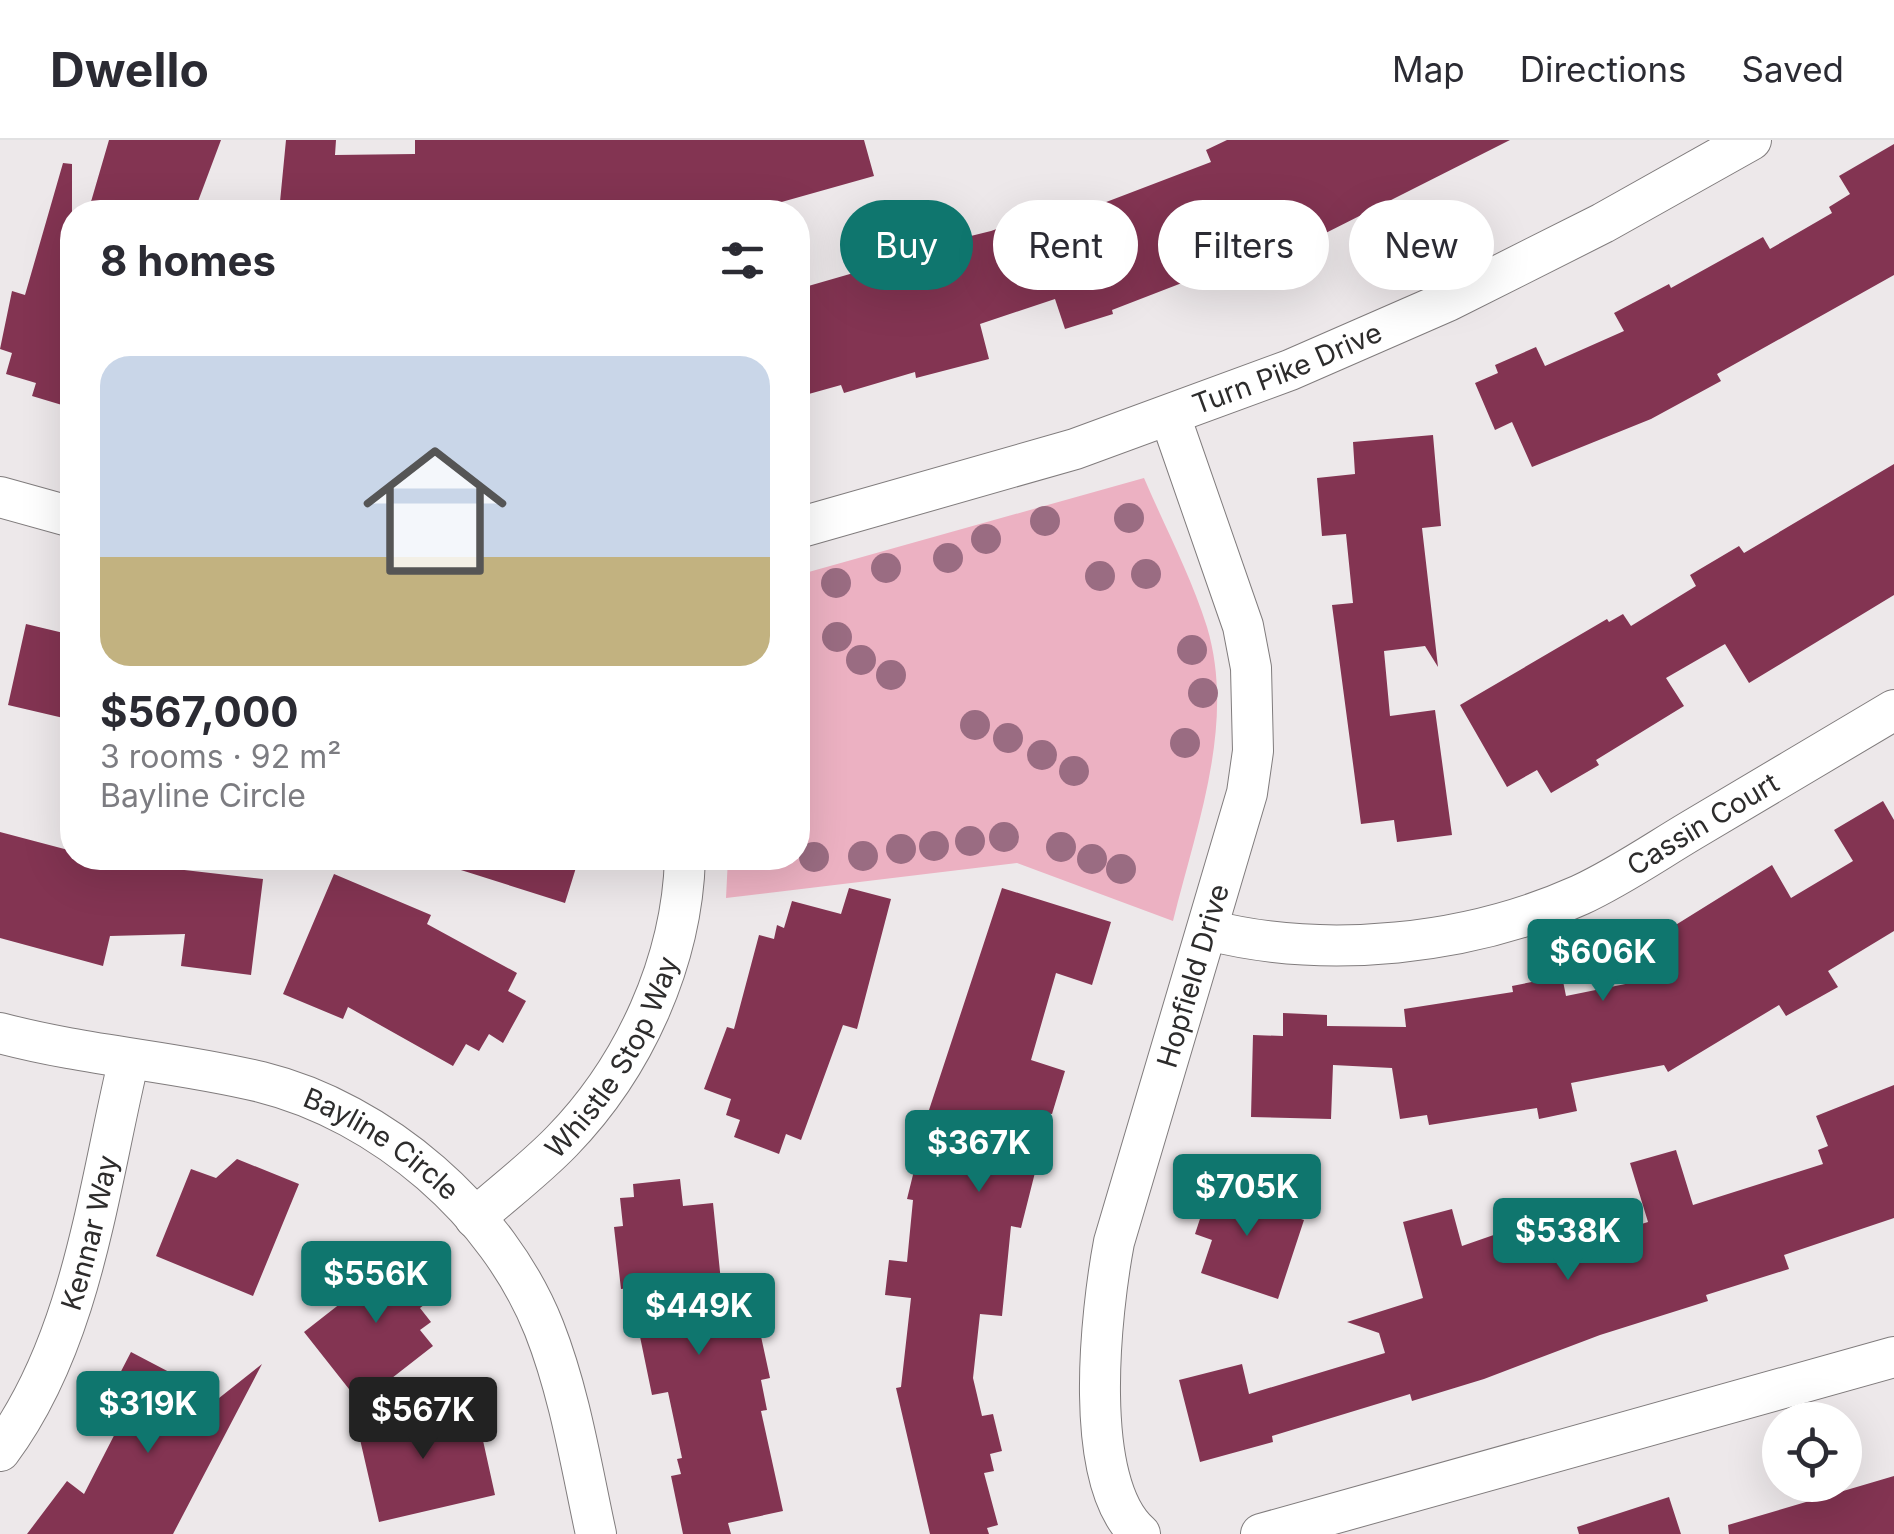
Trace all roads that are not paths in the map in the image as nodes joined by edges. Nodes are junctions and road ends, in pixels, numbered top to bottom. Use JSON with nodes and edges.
{"nodes":[{"id":1,"x":1752,"y":140,"type":"edge"},
{"id":2,"x":1170,"y":416,"type":"junction"},
{"id":3,"x":0,"y":497,"type":"edge"},
{"id":4,"x":60,"y":514,"type":"edge"},
{"id":5,"x":810,"y":525,"type":"edge"},
{"id":6,"x":1894,"y":710,"type":"edge"},
{"id":7,"x":683,"y":870,"type":"edge"},
{"id":8,"x":1208,"y":930,"type":"junction"},
{"id":9,"x":0,"y":1032,"type":"edge"},
{"id":10,"x":129,"y":1059,"type":"junction"},
{"id":11,"x":474,"y":1218,"type":"junction"},
{"id":12,"x":1894,"y":1357,"type":"edge"},
{"id":13,"x":0,"y":1451,"type":"edge"},
{"id":14,"x":596,"y":1534,"type":"edge"},
{"id":15,"x":1140,"y":1534,"type":"edge"},
{"id":16,"x":1262,"y":1534,"type":"edge"}],
"edges":[{"from":1,"to":2,"type":"street","name":"Turn Pike Drive"},
{"from":2,"to":5,"type":"street","name":"Turn Pike Drive"},
{"from":2,"to":8,"type":"street","name":"Hopfield Drive"},
{"from":3,"to":4,"type":"street"},
{"from":6,"to":8,"type":"street","name":"Cassin Court"},
{"from":7,"to":11,"type":"street","name":"Whistle Stop Way"},
{"from":8,"to":15,"type":"street","name":"Hopfield Drive"},
{"from":9,"to":10,"type":"street","name":"Bayline Circle"},
{"from":10,"to":11,"type":"street","name":"Bayline Circle"},
{"from":10,"to":13,"type":"street","name":"Kennar Way"},
{"from":11,"to":14,"type":"street","name":"Bayline Circle"},
{"from":12,"to":16,"type":"street"}]}
